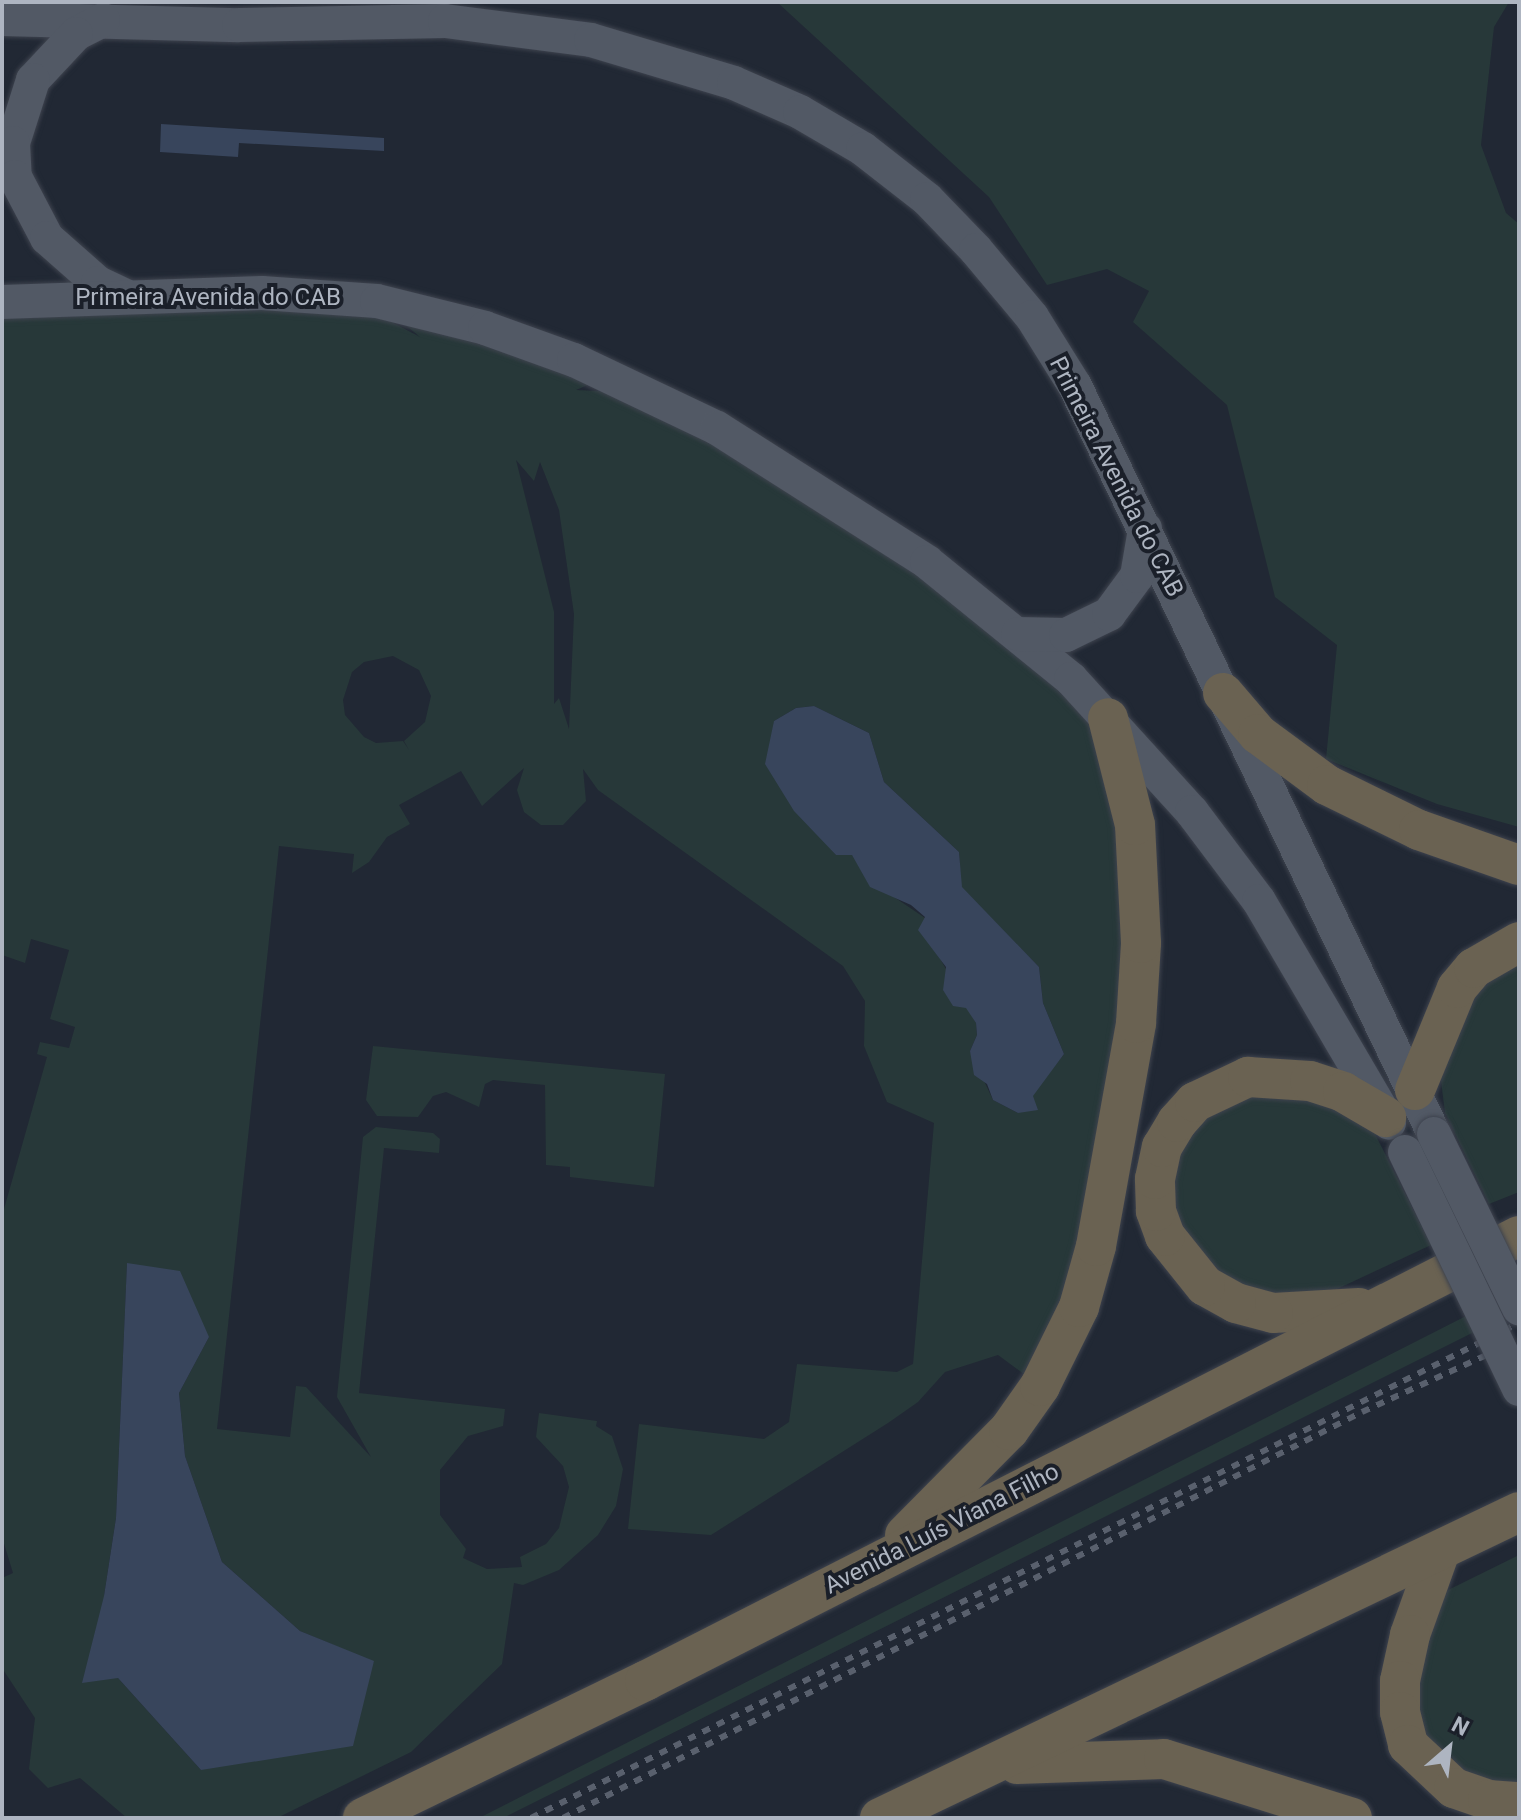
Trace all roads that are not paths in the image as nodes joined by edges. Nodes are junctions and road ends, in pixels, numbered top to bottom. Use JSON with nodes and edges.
{"nodes":[{"id":1,"x":2,"y":19,"type":"edge"},
{"id":2,"x":104,"y":20,"type":"junction"},
{"id":3,"x":11,"y":112,"type":"edge"},
{"id":4,"x":126,"y":296,"type":"junction"},
{"id":5,"x":2,"y":302,"type":"edge"},
{"id":6,"x":1145,"y":529,"type":"junction"},
{"id":7,"x":1018,"y":634,"type":"junction"},
{"id":8,"x":1223,"y":693,"type":"junction"},
{"id":9,"x":1108,"y":718,"type":"junction"},
{"id":10,"x":1519,"y":865,"type":"edge"},
{"id":11,"x":1519,"y":942,"type":"edge"},
{"id":12,"x":1415,"y":1090,"type":"junction"},
{"id":13,"x":1386,"y":1117,"type":"junction"},
{"id":14,"x":1519,"y":1236,"type":"edge"},
{"id":15,"x":1383,"y":1305,"type":"junction"},
{"id":16,"x":1519,"y":1308,"type":"edge"},
{"id":17,"x":1519,"y":1389,"type":"edge"},
{"id":18,"x":1519,"y":1512,"type":"edge"},
{"id":19,"x":1440,"y":1551,"type":"junction"},
{"id":20,"x":877,"y":1562,"type":"junction"},
{"id":21,"x":997,"y":1764,"type":"junction"},
{"id":22,"x":1519,"y":1802,"type":"edge"},
{"id":23,"x":363,"y":1818,"type":"edge"},
{"id":24,"x":880,"y":1818,"type":"edge"},
{"id":25,"x":1352,"y":1818,"type":"edge"}],
"edges":[{"from":1,"to":2,"type":"main road","name":"Primeira Avenida do CAB"},
{"from":2,"to":3,"type":"main road"},
{"from":2,"to":6,"type":"main road","name":"Primeira Avenida do CAB"},
{"from":3,"to":4,"type":"main road"},
{"from":4,"to":5,"type":"main road","name":"Primeira Avenida do CAB"},
{"from":4,"to":7,"type":"main road","name":"Primeira Avenida do CAB"},
{"from":6,"to":7,"type":"main road"},
{"from":6,"to":8,"type":"main road","name":"Primeira Avenida do CAB"},
{"from":7,"to":9,"type":"main road","name":"Primeira Avenida do CAB"},
{"from":8,"to":10,"type":"highway"},
{"from":8,"to":12,"type":"main road","name":"Primeira Avenida do CAB"},
{"from":9,"to":13,"type":"main road","name":"Primeira Avenida do CAB"},
{"from":9,"to":20,"type":"highway"},
{"from":11,"to":12,"type":"highway"},
{"from":12,"to":16,"type":"main road","name":"Primeira Avenida do CAB","bridge":true},
{"from":13,"to":15,"type":"highway"},
{"from":13,"to":17,"type":"main road","name":"Primeira Avenida do CAB","bridge":true},
{"from":14,"to":15,"type":"highway","name":"Avenida Luís Viana Filho"},
{"from":15,"to":20,"type":"highway","name":"Avenida Luís Viana Filho"},
{"from":18,"to":19,"type":"highway"},
{"from":19,"to":21,"type":"highway"},
{"from":19,"to":22,"type":"highway"},
{"from":20,"to":23,"type":"highway","name":"Avenida Luís Viana Filho"},
{"from":21,"to":24,"type":"highway"},
{"from":21,"to":25,"type":"highway"}]}
